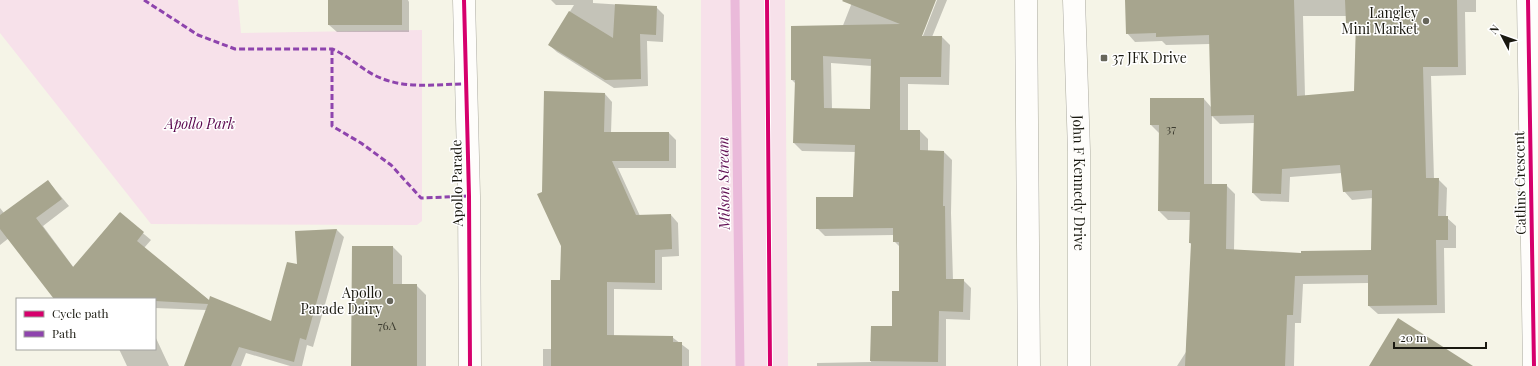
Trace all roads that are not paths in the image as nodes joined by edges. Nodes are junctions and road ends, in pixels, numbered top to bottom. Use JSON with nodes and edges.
{"nodes":[{"id":1,"x":464,"y":0,"type":"edge"},
{"id":2,"x":1026,"y":0,"type":"edge"},
{"id":3,"x":1074,"y":0,"type":"edge"},
{"id":4,"x":1528,"y":0,"type":"edge"},
{"id":5,"x":1535,"y":356,"type":"edge"},
{"id":6,"x":470,"y":366,"type":"edge"},
{"id":7,"x":1029,"y":366,"type":"edge"},
{"id":8,"x":1079,"y":366,"type":"edge"}],
"edges":[{"from":1,"to":6,"type":"main road","name":"Apollo Parade"},
{"from":2,"to":7,"type":"main road"},
{"from":3,"to":8,"type":"main road","name":"John F Kennedy Drive"},
{"from":4,"to":5,"type":"main road","name":"Catlins Crescent"}]}
